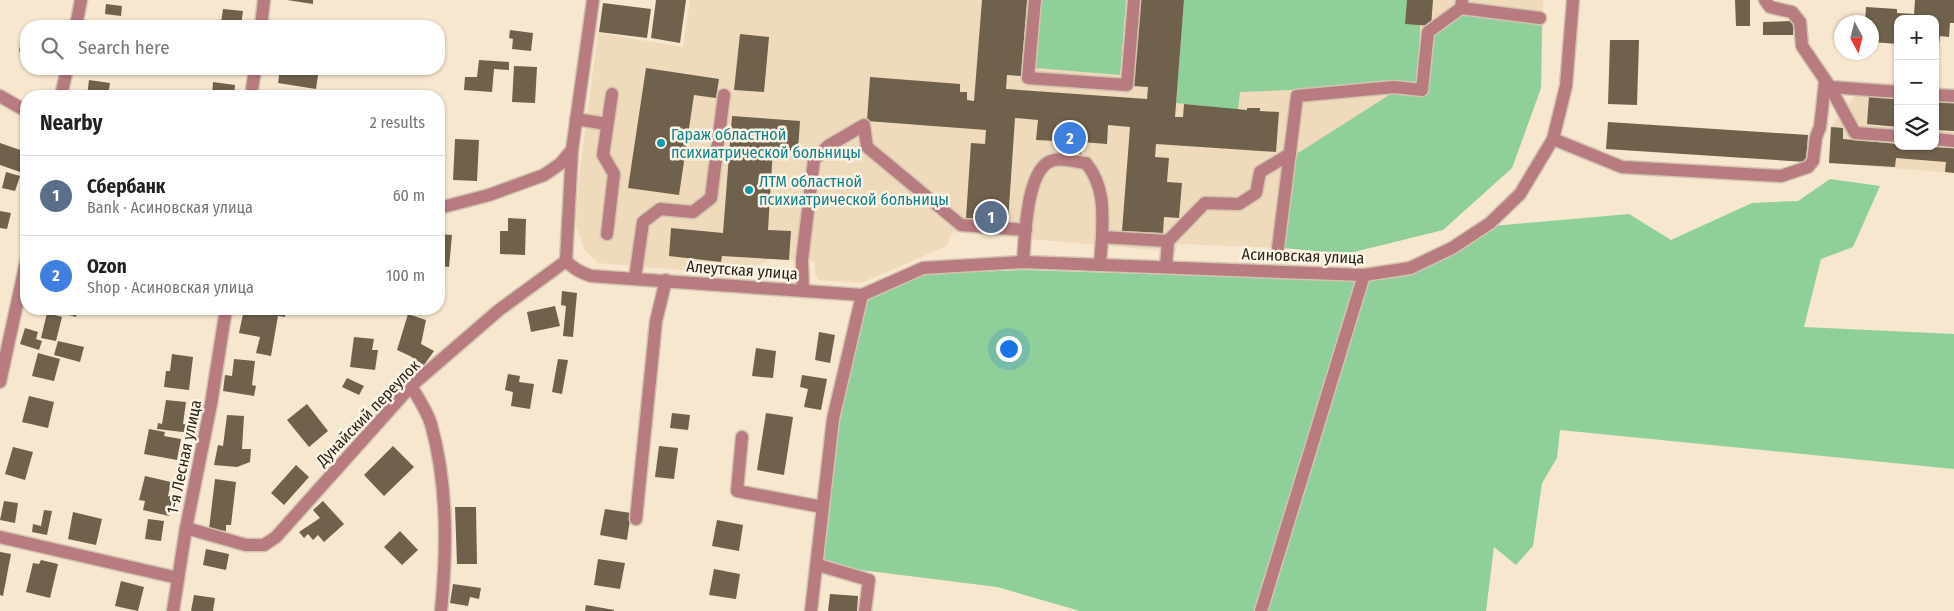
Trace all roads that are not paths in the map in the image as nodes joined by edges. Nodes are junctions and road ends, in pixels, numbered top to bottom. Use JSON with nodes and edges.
{"nodes":[{"id":1,"x":80,"y":0,"type":"edge"},
{"id":2,"x":264,"y":0,"type":"edge"},
{"id":3,"x":593,"y":0,"type":"edge"},
{"id":4,"x":1034,"y":0,"type":"edge"},
{"id":5,"x":1134,"y":0,"type":"edge"},
{"id":6,"x":1574,"y":0,"type":"edge"},
{"id":7,"x":1765,"y":0,"type":"edge"},
{"id":8,"x":1462,"y":4,"type":"edge"},
{"id":9,"x":1540,"y":18,"type":"dead end"},
{"id":10,"x":77,"y":20,"type":"edge"},
{"id":11,"x":262,"y":20,"type":"edge"},
{"id":12,"x":66,"y":75,"type":"edge"},
{"id":13,"x":254,"y":75,"type":"edge"},
{"id":14,"x":1827,"y":85,"type":"junction"},
{"id":15,"x":62,"y":90,"type":"edge"},
{"id":16,"x":252,"y":90,"type":"edge"},
{"id":17,"x":1894,"y":92,"type":"edge"},
{"id":18,"x":612,"y":94,"type":"dead end"},
{"id":19,"x":724,"y":95,"type":"dead end"},
{"id":20,"x":1939,"y":95,"type":"edge"},
{"id":21,"x":0,"y":96,"type":"edge"},
{"id":22,"x":1954,"y":96,"type":"edge"},
{"id":23,"x":20,"y":108,"type":"edge"},
{"id":24,"x":576,"y":119,"type":"junction"},
{"id":25,"x":607,"y":124,"type":"junction"},
{"id":26,"x":1894,"y":136,"type":"edge"},
{"id":27,"x":1553,"y":139,"type":"junction"},
{"id":28,"x":1939,"y":140,"type":"edge"},
{"id":29,"x":1954,"y":141,"type":"edge"},
{"id":30,"x":572,"y":150,"type":"junction"},
{"id":31,"x":1290,"y":154,"type":"junction"},
{"id":32,"x":445,"y":206,"type":"edge"},
{"id":33,"x":1026,"y":230,"type":"junction"},
{"id":34,"x":608,"y":234,"type":"dead end"},
{"id":35,"x":1102,"y":237,"type":"junction"},
{"id":36,"x":1168,"y":242,"type":"junction"},
{"id":37,"x":1278,"y":248,"type":"dead end"},
{"id":38,"x":566,"y":261,"type":"junction"},
{"id":39,"x":1023,"y":262,"type":"junction"},
{"id":40,"x":1100,"y":265,"type":"junction"},
{"id":41,"x":1166,"y":267,"type":"junction"},
{"id":42,"x":1364,"y":276,"type":"junction"},
{"id":43,"x":635,"y":278,"type":"junction"},
{"id":44,"x":666,"y":280,"type":"junction"},
{"id":45,"x":20,"y":290,"type":"edge"},
{"id":46,"x":802,"y":290,"type":"junction"},
{"id":47,"x":862,"y":295,"type":"junction"},
{"id":48,"x":225,"y":315,"type":"edge"},
{"id":49,"x":0,"y":382,"type":"edge"},
{"id":50,"x":411,"y":386,"type":"junction"},
{"id":51,"x":742,"y":437,"type":"dead end"},
{"id":52,"x":822,"y":507,"type":"junction"},
{"id":53,"x":636,"y":519,"type":"dead end"},
{"id":54,"x":186,"y":528,"type":"junction"},
{"id":55,"x":0,"y":537,"type":"edge"},
{"id":56,"x":818,"y":564,"type":"junction"},
{"id":57,"x":178,"y":578,"type":"junction"},
{"id":58,"x":173,"y":611,"type":"edge"},
{"id":59,"x":441,"y":611,"type":"edge"},
{"id":60,"x":811,"y":611,"type":"edge"},
{"id":61,"x":865,"y":611,"type":"edge"},
{"id":62,"x":1261,"y":611,"type":"edge"}],
"edges":[{"from":1,"to":10,"type":"street"},
{"from":2,"to":11,"type":"street"},
{"from":3,"to":24,"type":"street"},
{"from":4,"to":5,"type":"street"},
{"from":6,"to":27,"type":"street","name":"Асиновская улица"},
{"from":7,"to":14,"type":"street"},
{"from":8,"to":9,"type":"street"},
{"from":8,"to":31,"type":"street"},
{"from":12,"to":15,"type":"street"},
{"from":13,"to":16,"type":"street"},
{"from":14,"to":17,"type":"street"},
{"from":14,"to":26,"type":"street"},
{"from":14,"to":27,"type":"street"},
{"from":18,"to":25,"type":"street"},
{"from":19,"to":43,"type":"street"},
{"from":20,"to":22,"type":"street"},
{"from":21,"to":23,"type":"street"},
{"from":24,"to":25,"type":"street"},
{"from":24,"to":30,"type":"street"},
{"from":25,"to":34,"type":"street"},
{"from":27,"to":42,"type":"street","name":"Асиновская улица"},
{"from":28,"to":29,"type":"street"},
{"from":30,"to":32,"type":"street"},
{"from":30,"to":38,"type":"street"},
{"from":31,"to":36,"type":"street"},
{"from":31,"to":37,"type":"street"},
{"from":33,"to":35,"type":"street"},
{"from":33,"to":39,"type":"street"},
{"from":33,"to":46,"type":"street"},
{"from":35,"to":36,"type":"street"},
{"from":35,"to":40,"type":"street"},
{"from":36,"to":41,"type":"street"},
{"from":38,"to":43,"type":"street","name":"Алеутская улица"},
{"from":38,"to":50,"type":"street","name":"Дунайский переулок"},
{"from":39,"to":40,"type":"street","name":"Асиновская улица"},
{"from":39,"to":47,"type":"street","name":"Асиновская улица"},
{"from":40,"to":41,"type":"street","name":"Асиновская улица"},
{"from":41,"to":42,"type":"street","name":"Асиновская улица"},
{"from":42,"to":62,"type":"street"},
{"from":43,"to":44,"type":"street","name":"Алеутская улица"},
{"from":44,"to":46,"type":"street","name":"Алеутская улица"},
{"from":44,"to":53,"type":"street"},
{"from":45,"to":49,"type":"street"},
{"from":46,"to":47,"type":"street","name":"Алеутская улица"},
{"from":47,"to":52,"type":"street"},
{"from":48,"to":54,"type":"street","name":"1-я Лесная улица"},
{"from":50,"to":54,"type":"street","name":"Дунайский переулок"},
{"from":50,"to":59,"type":"street"},
{"from":51,"to":52,"type":"street"},
{"from":52,"to":56,"type":"street"},
{"from":54,"to":57,"type":"street","name":"1-я Лесная улица"},
{"from":55,"to":57,"type":"street"},
{"from":56,"to":60,"type":"street"},
{"from":56,"to":61,"type":"street"},
{"from":57,"to":58,"type":"street","name":"1-я Лесная улица"}]}
